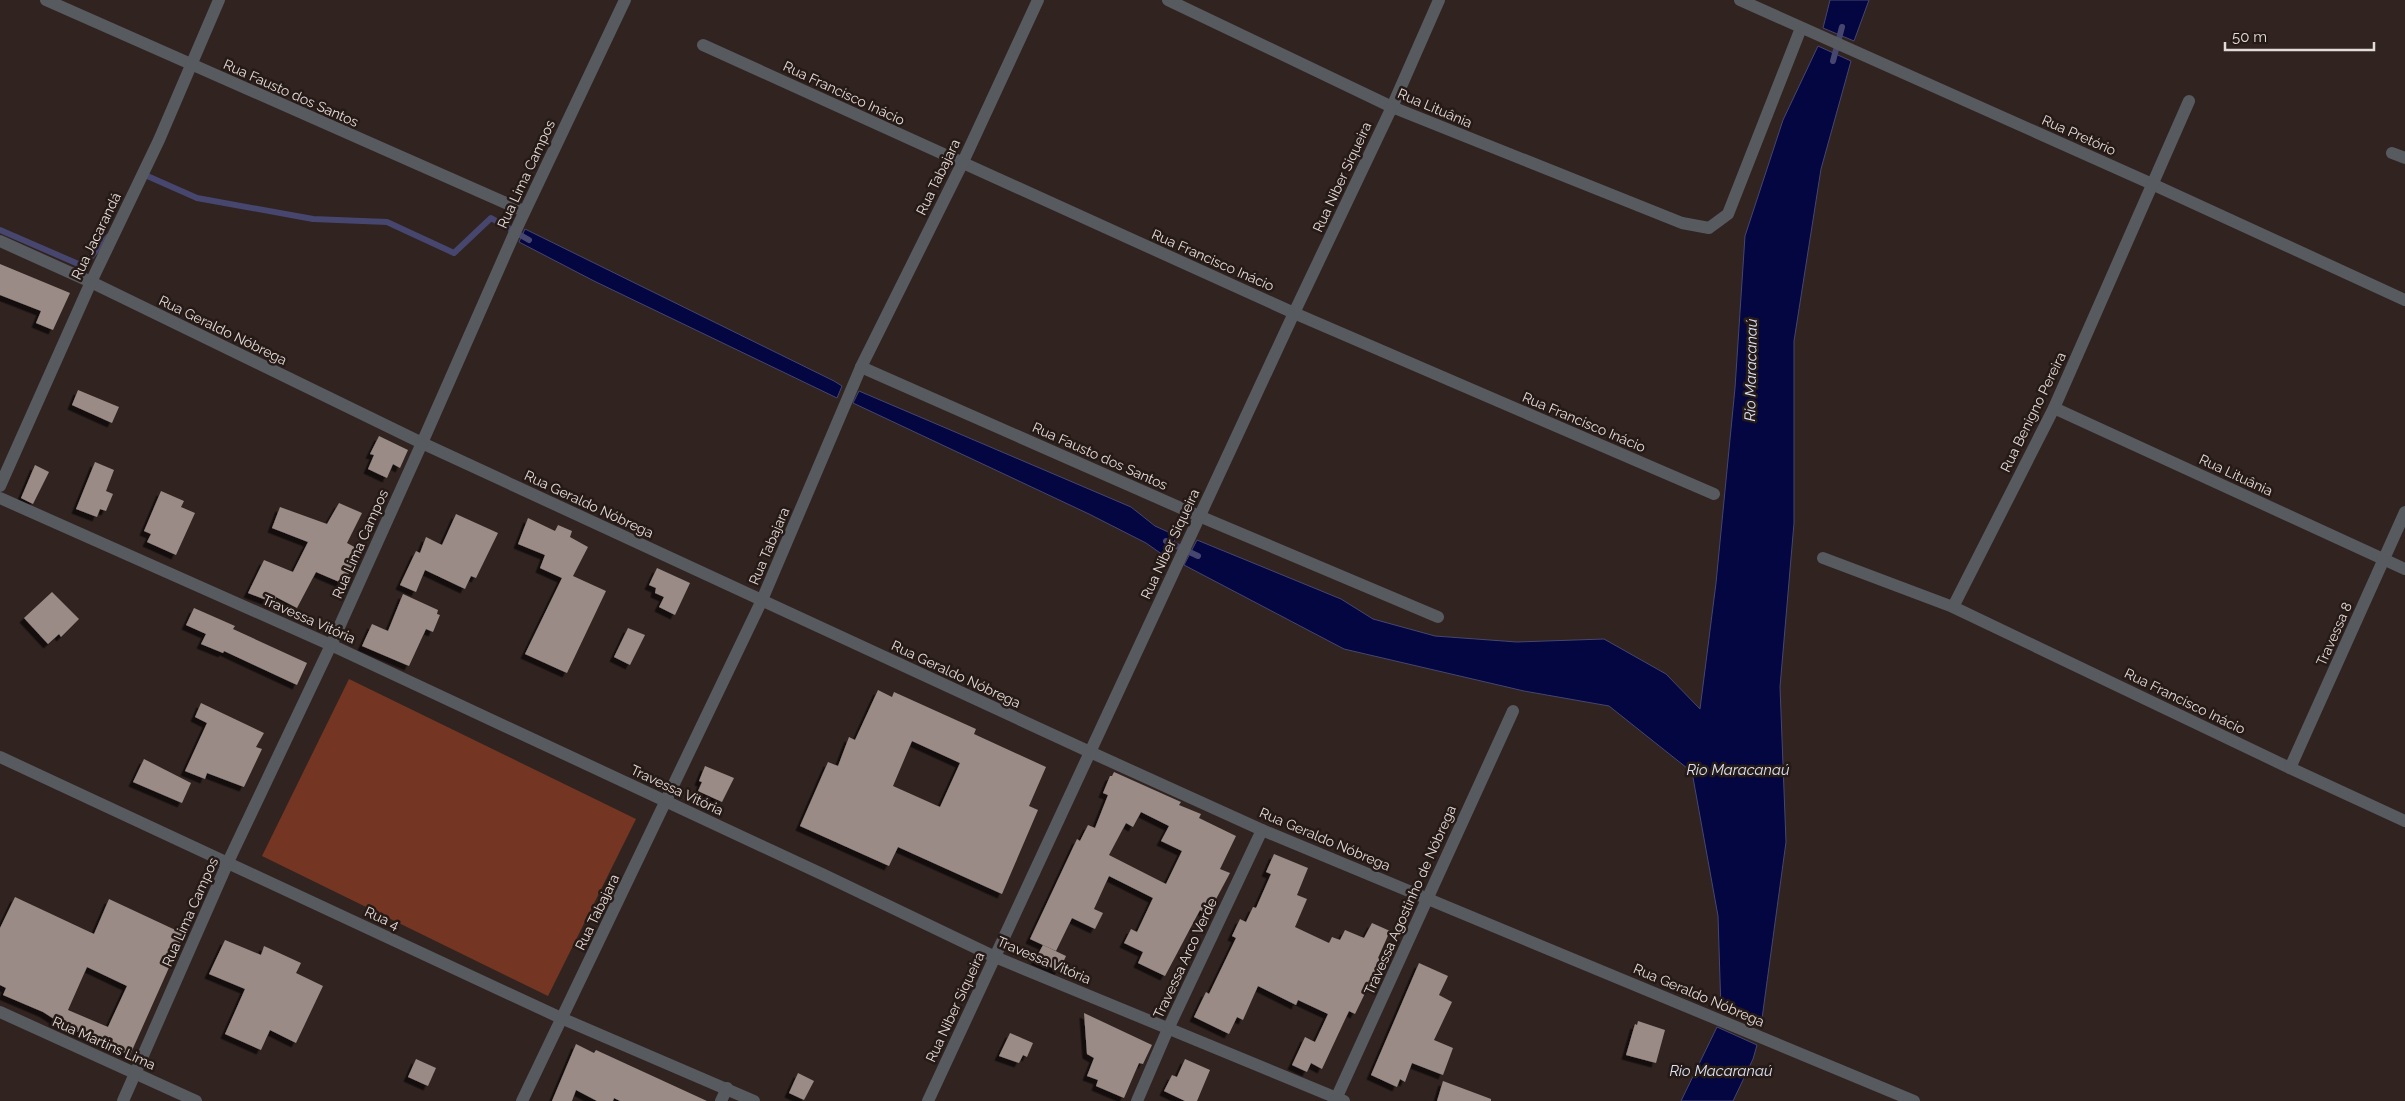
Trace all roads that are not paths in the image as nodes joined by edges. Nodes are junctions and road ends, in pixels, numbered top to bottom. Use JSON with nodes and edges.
{"nodes":[{"id":1,"x":46,"y":0,"type":"edge"},
{"id":2,"x":219,"y":0,"type":"edge"},
{"id":3,"x":625,"y":0,"type":"edge"},
{"id":4,"x":1038,"y":0,"type":"edge"},
{"id":5,"x":1168,"y":0,"type":"edge"},
{"id":6,"x":1439,"y":0,"type":"edge"},
{"id":7,"x":1740,"y":0,"type":"edge"},
{"id":8,"x":1801,"y":28,"type":"junction"},
{"id":9,"x":703,"y":45,"type":"dead end"},
{"id":10,"x":191,"y":66,"type":"junction"},
{"id":11,"x":2189,"y":101,"type":"dead end"},
{"id":12,"x":1392,"y":106,"type":"junction"},
{"id":13,"x":2392,"y":153,"type":"dead end"},
{"id":14,"x":2405,"y":158,"type":"edge"},
{"id":15,"x":962,"y":164,"type":"junction"},
{"id":16,"x":2152,"y":184,"type":"junction"},
{"id":17,"x":524,"y":211,"type":"junction"},
{"id":18,"x":0,"y":241,"type":"edge"},
{"id":19,"x":91,"y":282,"type":"junction"},
{"id":20,"x":2405,"y":300,"type":"edge"},
{"id":21,"x":1294,"y":313,"type":"junction"},
{"id":22,"x":861,"y":367,"type":"junction"},
{"id":23,"x":2054,"y":408,"type":"junction"},
{"id":24,"x":422,"y":443,"type":"junction"},
{"id":25,"x":0,"y":486,"type":"edge"},
{"id":26,"x":1714,"y":494,"type":"dead end"},
{"id":27,"x":0,"y":498,"type":"edge"},
{"id":28,"x":2405,"y":512,"type":"edge"},
{"id":29,"x":1199,"y":516,"type":"junction"},
{"id":30,"x":1823,"y":558,"type":"dead end"},
{"id":31,"x":2384,"y":560,"type":"junction"},
{"id":32,"x":2405,"y":569,"type":"edge"},
{"id":33,"x":762,"y":600,"type":"junction"},
{"id":34,"x":1953,"y":606,"type":"junction"},
{"id":35,"x":1438,"y":617,"type":"dead end"},
{"id":36,"x":331,"y":645,"type":"junction"},
{"id":37,"x":1513,"y":711,"type":"dead end"},
{"id":38,"x":1090,"y":752,"type":"junction"},
{"id":39,"x":0,"y":757,"type":"edge"},
{"id":40,"x":2290,"y":768,"type":"junction"},
{"id":41,"x":667,"y":802,"type":"junction"},
{"id":42,"x":2405,"y":821,"type":"edge"},
{"id":43,"x":1262,"y":830,"type":"junction"},
{"id":44,"x":228,"y":862,"type":"junction"},
{"id":45,"x":1427,"y":898,"type":"junction"},
{"id":46,"x":995,"y":956,"type":"junction"},
{"id":47,"x":0,"y":1012,"type":"edge"},
{"id":48,"x":562,"y":1018,"type":"junction"},
{"id":49,"x":1168,"y":1028,"type":"junction"},
{"id":50,"x":135,"y":1072,"type":"junction"},
{"id":51,"x":727,"y":1088,"type":"junction"},
{"id":52,"x":1339,"y":1100,"type":"edge"},
{"id":53,"x":123,"y":1101,"type":"edge"},
{"id":54,"x":196,"y":1101,"type":"edge"},
{"id":55,"x":522,"y":1101,"type":"edge"},
{"id":56,"x":721,"y":1101,"type":"edge"},
{"id":57,"x":754,"y":1101,"type":"edge"},
{"id":58,"x":928,"y":1101,"type":"edge"},
{"id":59,"x":1137,"y":1101,"type":"edge"},
{"id":60,"x":1914,"y":1101,"type":"edge"}],
"edges":[{"from":1,"to":10,"type":"street","name":"Rua Fausto dos Santos"},
{"from":2,"to":10,"type":"street","name":"Rua Jacarandá"},
{"from":3,"to":17,"type":"street","name":"Rua Lima Campos"},
{"from":4,"to":15,"type":"street","name":"Rua Tabajara"},
{"from":5,"to":12,"type":"street","name":"Rua Lituânia"},
{"from":6,"to":12,"type":"street","name":"Rua Niber Siqueira"},
{"from":7,"to":8,"type":"street","name":"Rua Pretório"},
{"from":8,"to":12,"type":"street","name":"Rua Lituânia"},
{"from":8,"to":16,"type":"street","name":"Rua Pretório"},
{"from":9,"to":15,"type":"street","name":"Rua Francisco Inácio"},
{"from":10,"to":17,"type":"street","name":"Rua Fausto dos Santos"},
{"from":10,"to":19,"type":"street","name":"Rua Jacarandá"},
{"from":11,"to":16,"type":"street","name":"Rua Benigno Pereira"},
{"from":12,"to":21,"type":"street","name":"Rua Niber Siqueira"},
{"from":13,"to":14,"type":"street"},
{"from":15,"to":21,"type":"street","name":"Rua Francisco Inácio"},
{"from":15,"to":22,"type":"street","name":"Rua Tabajara"},
{"from":16,"to":20,"type":"street","name":"Rua Pretório"},
{"from":16,"to":23,"type":"street","name":"Rua Benigno Pereira"},
{"from":17,"to":24,"type":"street","name":"Rua Lima Campos"},
{"from":18,"to":19,"type":"street","name":"Rua Geraldo Nóbrega"},
{"from":19,"to":24,"type":"street","name":"Rua Geraldo Nóbrega"},
{"from":19,"to":25,"type":"street","name":"Rua Jacarandá"},
{"from":21,"to":26,"type":"street","name":"Rua Francisco Inácio"},
{"from":21,"to":29,"type":"street","name":"Rua Niber Siqueira"},
{"from":22,"to":29,"type":"street","name":"Rua Fausto dos Santos"},
{"from":22,"to":33,"type":"street","name":"Rua Tabajara"},
{"from":23,"to":31,"type":"street","name":"Rua Lituânia"},
{"from":23,"to":34,"type":"street","name":"Rua Benigno Pereira"},
{"from":24,"to":33,"type":"street","name":"Rua Geraldo Nóbrega"},
{"from":24,"to":36,"type":"street","name":"Rua Lima Campos"},
{"from":27,"to":36,"type":"street","name":"Travessa Vitória"},
{"from":28,"to":31,"type":"street","name":"Travessa 8"},
{"from":29,"to":35,"type":"street","name":"Rua Fausto dos Santos"},
{"from":29,"to":38,"type":"street","name":"Rua Niber Siqueira"},
{"from":30,"to":34,"type":"street"},
{"from":31,"to":32,"type":"street","name":"Rua Lituânia"},
{"from":31,"to":40,"type":"street","name":"Travessa 8"},
{"from":33,"to":38,"type":"street","name":"Rua Geraldo Nóbrega"},
{"from":33,"to":41,"type":"street","name":"Rua Tabajara"},
{"from":34,"to":40,"type":"street","name":"Rua Francisco Inácio"},
{"from":36,"to":41,"type":"street","name":"Travessa Vitória"},
{"from":36,"to":44,"type":"street","name":"Rua Lima Campos"},
{"from":37,"to":45,"type":"street","name":"Travessa Agostinho de Nóbrega"},
{"from":38,"to":43,"type":"street","name":"Rua Geraldo Nóbrega"},
{"from":38,"to":46,"type":"street","name":"Rua Niber Siqueira"},
{"from":39,"to":44,"type":"street","name":"Rua 4"},
{"from":40,"to":42,"type":"street","name":"Rua Francisco Inácio"},
{"from":41,"to":46,"type":"street","name":"Travessa Vitória"},
{"from":41,"to":48,"type":"street","name":"Rua Tabajara"},
{"from":43,"to":45,"type":"street","name":"Rua Geraldo Nóbrega"},
{"from":43,"to":49,"type":"street","name":"Travessa Arco Verde"},
{"from":44,"to":48,"type":"street","name":"Rua 4"},
{"from":44,"to":50,"type":"street","name":"Rua Lima Campos"},
{"from":45,"to":52,"type":"street","name":"Travessa Agostinho de Nóbrega"},
{"from":45,"to":60,"type":"street","name":"Rua Geraldo Nóbrega"},
{"from":46,"to":49,"type":"street","name":"Travessa Vitória"},
{"from":46,"to":58,"type":"street","name":"Rua Niber Siqueira"},
{"from":47,"to":50,"type":"street","name":"Rua Martins Lima"},
{"from":48,"to":51,"type":"street","name":"Rua 4"},
{"from":48,"to":55,"type":"street","name":"Rua Tabajara"},
{"from":49,"to":52,"type":"street","name":"Travessa Vitória"},
{"from":49,"to":59,"type":"street","name":"Travessa Arco Verde"},
{"from":50,"to":53,"type":"street","name":"Rua Lima Campos"},
{"from":50,"to":54,"type":"street","name":"Rua Martins Lima"},
{"from":51,"to":56,"type":"street"},
{"from":51,"to":57,"type":"street","name":"Rua 4"}]}
